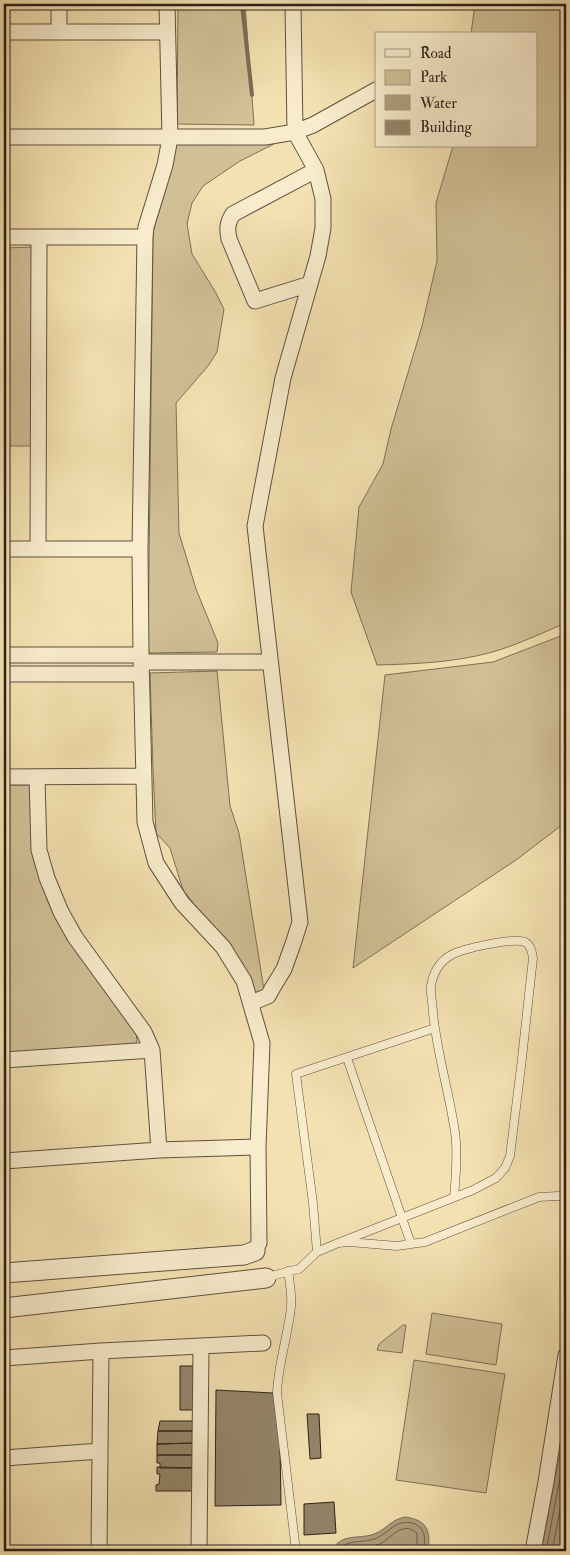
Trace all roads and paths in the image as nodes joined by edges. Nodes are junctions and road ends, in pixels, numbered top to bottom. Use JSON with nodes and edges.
{"nodes":[{"id":1,"x":59,"y":4,"type":"edge"},
{"id":2,"x":167,"y":4,"type":"edge"},
{"id":3,"x":293,"y":4,"type":"edge"},
{"id":4,"x":4,"y":32,"type":"edge"},
{"id":5,"x":59,"y":32,"type":"junction"},
{"id":6,"x":167,"y":32,"type":"junction"},
{"id":7,"x":375,"y":91,"type":"edge"},
{"id":8,"x":295,"y":132,"type":"junction"},
{"id":9,"x":4,"y":137,"type":"edge"},
{"id":10,"x":170,"y":138,"type":"junction"},
{"id":11,"x":316,"y":170,"type":"junction"},
{"id":12,"x":39,"y":237,"type":"junction"},
{"id":13,"x":145,"y":237,"type":"junction"},
{"id":14,"x":4,"y":238,"type":"edge"},
{"id":15,"x":310,"y":284,"type":"junction"},
{"id":16,"x":4,"y":549,"type":"edge"},
{"id":17,"x":38,"y":549,"type":"junction"},
{"id":18,"x":140,"y":549,"type":"junction"},
{"id":19,"x":4,"y":655,"type":"edge"},
{"id":20,"x":270,"y":662,"type":"junction"},
{"id":21,"x":141,"y":664,"type":"junction"},
{"id":22,"x":4,"y":674,"type":"edge"},
{"id":23,"x":144,"y":776,"type":"junction"},
{"id":24,"x":4,"y":778,"type":"edge"},
{"id":25,"x":37,"y":778,"type":"junction"},
{"id":26,"x":251,"y":1003,"type":"junction"},
{"id":27,"x":435,"y":1028,"type":"junction"},
{"id":28,"x":152,"y":1050,"type":"junction"},
{"id":29,"x":347,"y":1058,"type":"junction"},
{"id":30,"x":4,"y":1060,"type":"edge"},
{"id":31,"x":258,"y":1147,"type":"junction"},
{"id":32,"x":160,"y":1150,"type":"junction"},
{"id":33,"x":4,"y":1161,"type":"edge"},
{"id":34,"x":454,"y":1197,"type":"junction"},
{"id":35,"x":566,"y":1197,"type":"edge"},
{"id":36,"x":402,"y":1218,"type":"junction"},
{"id":37,"x":338,"y":1243,"type":"junction"},
{"id":38,"x":411,"y":1244,"type":"junction"},
{"id":39,"x":254,"y":1251,"type":"joint"},
{"id":40,"x":317,"y":1252,"type":"junction"},
{"id":41,"x":288,"y":1271,"type":"junction"},
{"id":42,"x":4,"y":1273,"type":"edge"},
{"id":43,"x":266,"y":1278,"type":"joint"},
{"id":44,"x":4,"y":1308,"type":"edge"},
{"id":45,"x":263,"y":1343,"type":"dead end"},
{"id":46,"x":201,"y":1346,"type":"junction"},
{"id":47,"x":101,"y":1351,"type":"junction"},
{"id":48,"x":566,"y":1355,"type":"edge"},
{"id":49,"x":4,"y":1358,"type":"edge"},
{"id":50,"x":100,"y":1451,"type":"junction"},
{"id":51,"x":4,"y":1458,"type":"edge"},
{"id":52,"x":99,"y":1551,"type":"edge"},
{"id":53,"x":199,"y":1551,"type":"edge"},
{"id":54,"x":296,"y":1551,"type":"edge"},
{"id":55,"x":533,"y":1551,"type":"edge"}],
"edges":[{"from":1,"to":5,"type":"street"},
{"from":2,"to":6,"type":"street"},
{"from":3,"to":8,"type":"street"},
{"from":4,"to":5,"type":"street"},
{"from":5,"to":6,"type":"street"},
{"from":6,"to":10,"type":"street"},
{"from":7,"to":8,"type":"street"},
{"from":8,"to":10,"type":"street"},
{"from":8,"to":11,"type":"street"},
{"from":9,"to":10,"type":"street"},
{"from":10,"to":13,"type":"street"},
{"from":11,"to":15,"type":"street"},
{"from":11,"to":15,"type":"street"},
{"from":12,"to":13,"type":"street"},
{"from":12,"to":14,"type":"street"},
{"from":12,"to":17,"type":"street"},
{"from":13,"to":18,"type":"street"},
{"from":15,"to":20,"type":"street"},
{"from":16,"to":17,"type":"street"},
{"from":17,"to":18,"type":"street"},
{"from":18,"to":21,"type":"street"},
{"from":19,"to":21,"type":"street"},
{"from":20,"to":21,"type":"street"},
{"from":20,"to":26,"type":"street"},
{"from":21,"to":22,"type":"street"},
{"from":21,"to":23,"type":"street"},
{"from":23,"to":25,"type":"street"},
{"from":23,"to":26,"type":"street"},
{"from":24,"to":25,"type":"street"},
{"from":25,"to":28,"type":"street"},
{"from":26,"to":31,"type":"street"},
{"from":27,"to":29,"type":"lane"},
{"from":27,"to":34,"type":"lane"},
{"from":27,"to":34,"type":"lane"},
{"from":28,"to":30,"type":"street"},
{"from":28,"to":32,"type":"street"},
{"from":29,"to":36,"type":"lane"},
{"from":29,"to":40,"type":"lane"},
{"from":31,"to":32,"type":"street"},
{"from":31,"to":39,"type":"street"},
{"from":32,"to":33,"type":"street"},
{"from":34,"to":36,"type":"lane"},
{"from":35,"to":38,"type":"lane"},
{"from":36,"to":37,"type":"lane"},
{"from":36,"to":38,"type":"lane"},
{"from":37,"to":38,"type":"lane"},
{"from":37,"to":40,"type":"lane"},
{"from":39,"to":42,"type":"street"},
{"from":40,"to":41,"type":"lane"},
{"from":41,"to":43,"type":"lane"},
{"from":41,"to":54,"type":"lane"},
{"from":43,"to":44,"type":"street"},
{"from":45,"to":46,"type":"street"},
{"from":46,"to":47,"type":"street"},
{"from":46,"to":53,"type":"street"},
{"from":47,"to":49,"type":"street"},
{"from":47,"to":50,"type":"street"},
{"from":48,"to":55,"type":"street"},
{"from":50,"to":51,"type":"street"},
{"from":50,"to":52,"type":"street"}]}
